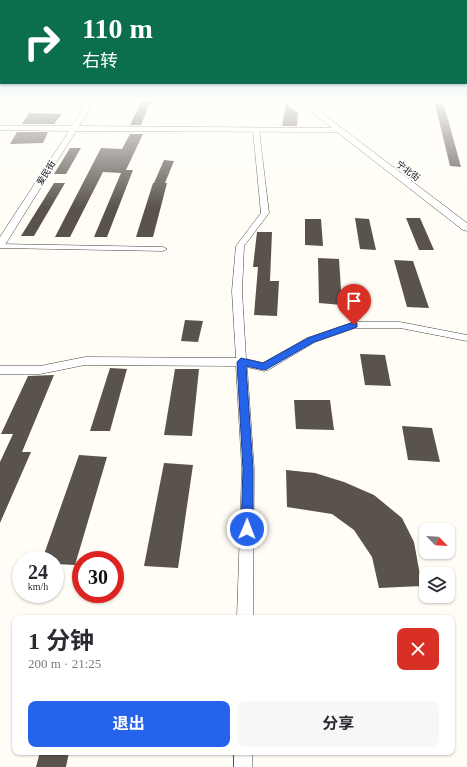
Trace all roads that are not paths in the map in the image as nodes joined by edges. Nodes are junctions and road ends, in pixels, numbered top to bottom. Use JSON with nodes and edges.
{"nodes":[{"id":1,"x":70,"y":136,"type":"edge"},
{"id":2,"x":257,"y":136,"type":"edge"},
{"id":3,"x":346,"y":136,"type":"edge"},
{"id":4,"x":467,"y":228,"type":"edge"},
{"id":5,"x":1,"y":243,"type":"edge"},
{"id":6,"x":163,"y":249,"type":"dead end"},
{"id":7,"x":467,"y":338,"type":"edge"},
{"id":8,"x":241,"y":362,"type":"junction"},
{"id":9,"x":0,"y":370,"type":"edge"},
{"id":10,"x":245,"y":615,"type":"edge"},
{"id":11,"x":243,"y":755,"type":"edge"},
{"id":12,"x":243,"y":767,"type":"edge"}],
"edges":[{"from":1,"to":5,"type":"street","name":"爱民街"},
{"from":2,"to":8,"type":"street"},
{"from":3,"to":4,"type":"street","name":"宁北街"},
{"from":5,"to":6,"type":"street"},
{"from":7,"to":8,"type":"street"},
{"from":8,"to":9,"type":"street"},
{"from":8,"to":10,"type":"street"},
{"from":11,"to":12,"type":"street"}]}
